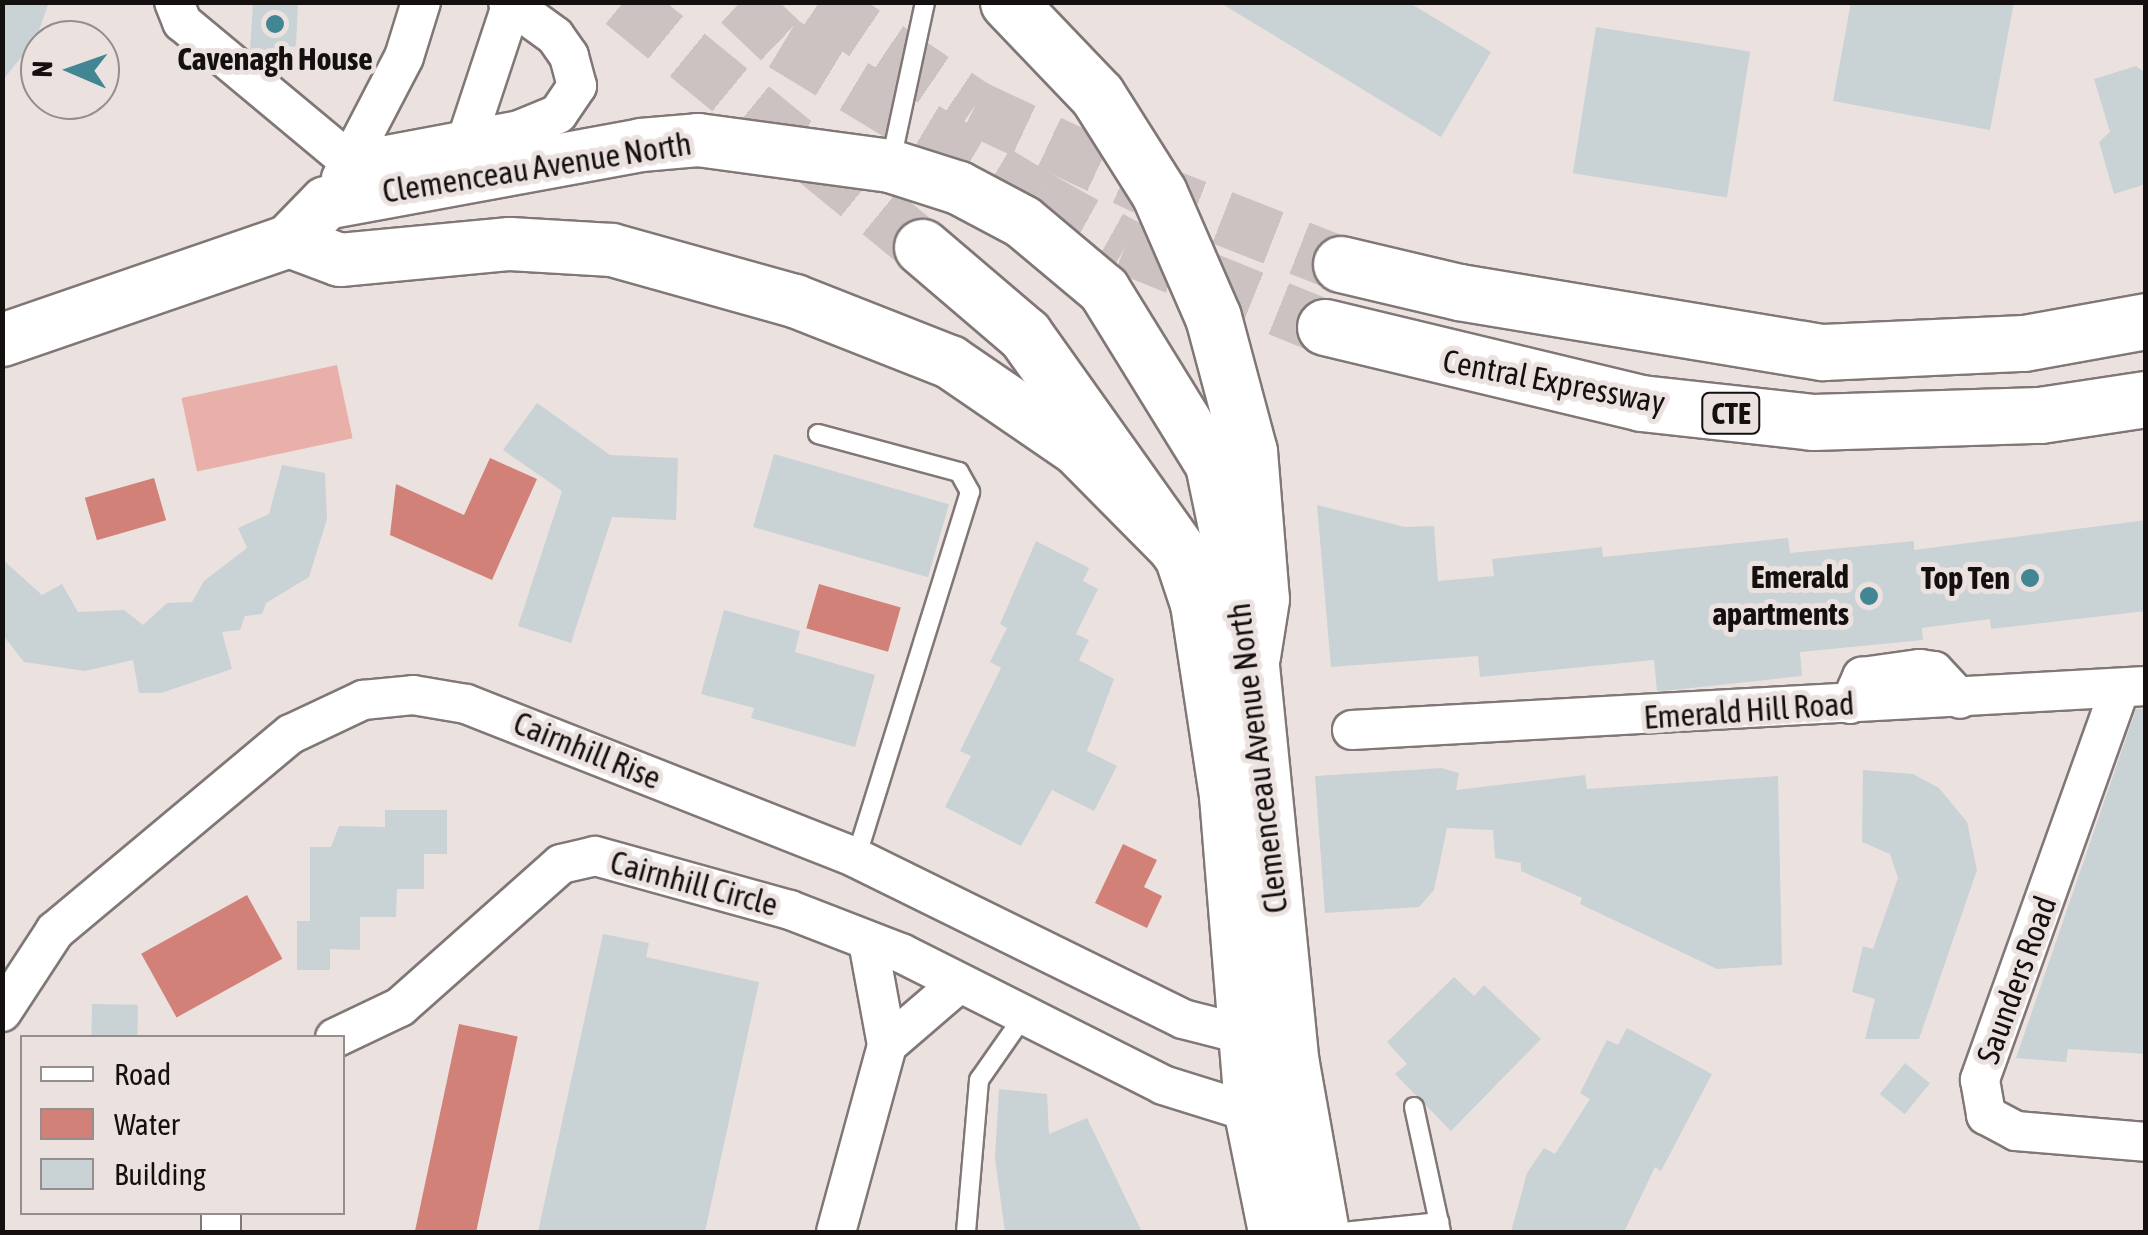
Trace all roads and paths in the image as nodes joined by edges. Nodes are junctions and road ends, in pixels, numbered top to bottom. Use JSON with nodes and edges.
{"nodes":[{"id":1,"x":174,"y":2,"type":"edge"},
{"id":2,"x":421,"y":2,"type":"edge"},
{"id":3,"x":924,"y":2,"type":"edge"},
{"id":4,"x":1008,"y":2,"type":"edge"},
{"id":5,"x":510,"y":4,"type":"edge"},
{"id":6,"x":467,"y":139,"type":"junction"},
{"id":7,"x":890,"y":166,"type":"junction"},
{"id":8,"x":338,"y":182,"type":"junction"},
{"id":9,"x":290,"y":241,"type":"junction"},
{"id":10,"x":922,"y":246,"type":"tunnel mouth"},
{"id":11,"x":340,"y":260,"type":"junction"},
{"id":12,"x":1341,"y":264,"type":"tunnel mouth"},
{"id":13,"x":2146,"y":322,"type":"edge"},
{"id":14,"x":1325,"y":327,"type":"tunnel mouth"},
{"id":15,"x":2,"y":340,"type":"edge"},
{"id":16,"x":2146,"y":399,"type":"edge"},
{"id":17,"x":818,"y":434,"type":"dead end"},
{"id":18,"x":1180,"y":552,"type":"junction"},
{"id":19,"x":1252,"y":656,"type":"junction"},
{"id":20,"x":2132,"y":689,"type":"edge"},
{"id":21,"x":1352,"y":730,"type":"dead end"},
{"id":22,"x":856,"y":858,"type":"junction"},
{"id":23,"x":868,"y":941,"type":"junction"},
{"id":24,"x":959,"y":982,"type":"junction"},
{"id":25,"x":2,"y":1012,"type":"edge"},
{"id":26,"x":1022,"y":1020,"type":"junction"},
{"id":27,"x":342,"y":1035,"type":"edge"},
{"id":28,"x":1246,"y":1035,"type":"junction"},
{"id":29,"x":887,"y":1045,"type":"junction"},
{"id":30,"x":1414,"y":1108,"type":"dead end"},
{"id":31,"x":1276,"y":1119,"type":"junction"},
{"id":32,"x":2146,"y":1142,"type":"edge"},
{"id":33,"x":846,"y":1225,"type":"edge"},
{"id":34,"x":1440,"y":1228,"type":"edge"},
{"id":35,"x":966,"y":1232,"type":"edge"},
{"id":36,"x":1275,"y":1232,"type":"edge"},
{"id":37,"x":1323,"y":1232,"type":"edge"},
{"id":38,"x":1344,"y":1232,"type":"edge"}],
"edges":[{"from":1,"to":8,"type":"street"},
{"from":2,"to":8,"type":"street"},
{"from":3,"to":7,"type":"lane"},
{"from":4,"to":19,"type":"highway"},
{"from":5,"to":6,"type":"street"},
{"from":5,"to":6,"type":"street"},
{"from":6,"to":8,"type":"street"},
{"from":7,"to":8,"type":"main road","name":"Clemenceau Avenue North"},
{"from":7,"to":19,"type":"main road","name":"Clemenceau Avenue North"},
{"from":8,"to":9,"type":"main road"},
{"from":8,"to":11,"type":"street"},
{"from":9,"to":11,"type":"main road","name":"Clemenceau Avenue North"},
{"from":9,"to":15,"type":"main road"},
{"from":10,"to":18,"type":"highway"},
{"from":11,"to":18,"type":"main road","name":"Clemenceau Avenue North"},
{"from":12,"to":13,"type":"highway","number":"CTE"},
{"from":14,"to":16,"type":"highway","name":"Central Expressway","number":"CTE"},
{"from":17,"to":22,"type":"lane"},
{"from":18,"to":28,"type":"main road","name":"Clemenceau Avenue North"},
{"from":19,"to":31,"type":"main road","name":"Clemenceau Avenue North"},
{"from":20,"to":21,"type":"street","name":"Emerald Hill Road"},
{"from":20,"to":32,"type":"street","name":"Saunders Road"},
{"from":22,"to":25,"type":"street","name":"Cairnhill Rise"},
{"from":22,"to":28,"type":"street","name":"Cairnhill Rise"},
{"from":23,"to":24,"type":"street","name":"Cairnhill Circle"},
{"from":23,"to":27,"type":"street","name":"Cairnhill Circle"},
{"from":23,"to":29,"type":"street"},
{"from":24,"to":26,"type":"street","name":"Cairnhill Circle"},
{"from":24,"to":29,"type":"street"},
{"from":26,"to":31,"type":"street","name":"Cairnhill Circle"},
{"from":26,"to":35,"type":"lane"},
{"from":28,"to":31,"type":"main road","name":"Clemenceau Avenue North"},
{"from":29,"to":33,"type":"street"},
{"from":30,"to":34,"type":"lane"},
{"from":31,"to":36,"type":"main road"},
{"from":31,"to":37,"type":"main road"},
{"from":34,"to":38,"type":"lane"}]}
